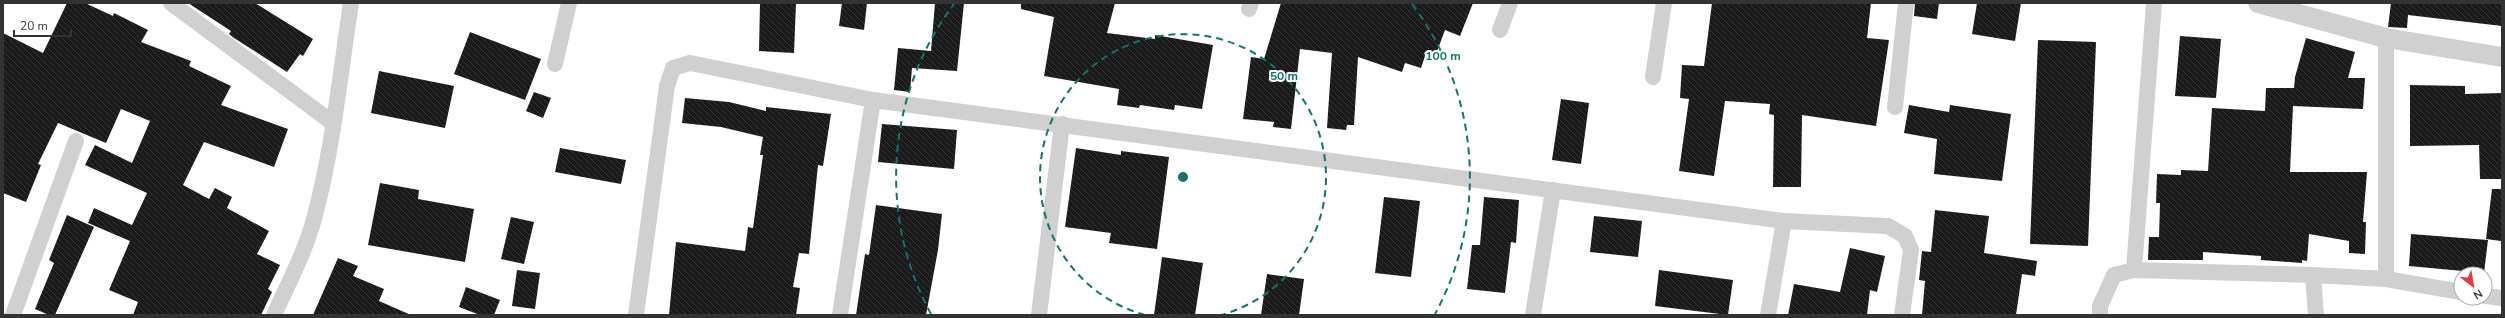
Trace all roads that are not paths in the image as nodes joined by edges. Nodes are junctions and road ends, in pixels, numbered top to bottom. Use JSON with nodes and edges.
{"nodes":[{"id":1,"x":171,"y":3,"type":"edge"},
{"id":2,"x":351,"y":3,"type":"edge"},
{"id":3,"x":569,"y":3,"type":"edge"},
{"id":4,"x":1510,"y":3,"type":"edge"},
{"id":5,"x":1664,"y":3,"type":"edge"},
{"id":6,"x":1906,"y":3,"type":"edge"},
{"id":7,"x":2154,"y":3,"type":"edge"},
{"id":8,"x":2258,"y":3,"type":"edge"},
{"id":9,"x":1500,"y":30,"type":"dead end"},
{"id":10,"x":2386,"y":38,"type":"junction"},
{"id":11,"x":2502,"y":57,"type":"edge"},
{"id":12,"x":555,"y":64,"type":"dead end"},
{"id":13,"x":1653,"y":77,"type":"dead end"},
{"id":14,"x":873,"y":100,"type":"junction"},
{"id":15,"x":1895,"y":107,"type":"dead end"},
{"id":16,"x":333,"y":123,"type":"junction"},
{"id":17,"x":1062,"y":124,"type":"junction"},
{"id":18,"x":76,"y":141,"type":"dead end"},
{"id":19,"x":1553,"y":190,"type":"junction"},
{"id":20,"x":1784,"y":221,"type":"junction"},
{"id":21,"x":2134,"y":270,"type":"junction"},
{"id":22,"x":2313,"y":275,"type":"junction"},
{"id":23,"x":2386,"y":279,"type":"junction"},
{"id":24,"x":2453,"y":291,"type":"edge"},
{"id":25,"x":13,"y":315,"type":"edge"},
{"id":26,"x":274,"y":315,"type":"edge"},
{"id":27,"x":636,"y":315,"type":"edge"},
{"id":28,"x":840,"y":315,"type":"edge"},
{"id":29,"x":1039,"y":315,"type":"edge"},
{"id":30,"x":1533,"y":315,"type":"edge"},
{"id":31,"x":1768,"y":315,"type":"edge"},
{"id":32,"x":1902,"y":315,"type":"edge"},
{"id":33,"x":2100,"y":315,"type":"edge"},
{"id":34,"x":2316,"y":315,"type":"edge"}],
"edges":[{"from":1,"to":16,"type":"street"},
{"from":2,"to":16,"type":"street"},
{"from":3,"to":12,"type":"street"},
{"from":4,"to":9,"type":"street"},
{"from":5,"to":13,"type":"street"},
{"from":6,"to":15,"type":"street"},
{"from":7,"to":21,"type":"street"},
{"from":8,"to":10,"type":"street"},
{"from":10,"to":11,"type":"street"},
{"from":10,"to":23,"type":"street"},
{"from":14,"to":17,"type":"street"},
{"from":14,"to":27,"type":"street"},
{"from":14,"to":28,"type":"street"},
{"from":16,"to":26,"type":"street"},
{"from":17,"to":19,"type":"street"},
{"from":17,"to":29,"type":"street"},
{"from":18,"to":25,"type":"street"},
{"from":19,"to":20,"type":"street"},
{"from":19,"to":30,"type":"street"},
{"from":20,"to":31,"type":"street"},
{"from":20,"to":32,"type":"street"},
{"from":21,"to":22,"type":"street"},
{"from":21,"to":33,"type":"street"},
{"from":22,"to":23,"type":"street"},
{"from":22,"to":34,"type":"street"},
{"from":23,"to":24,"type":"street"}]}
